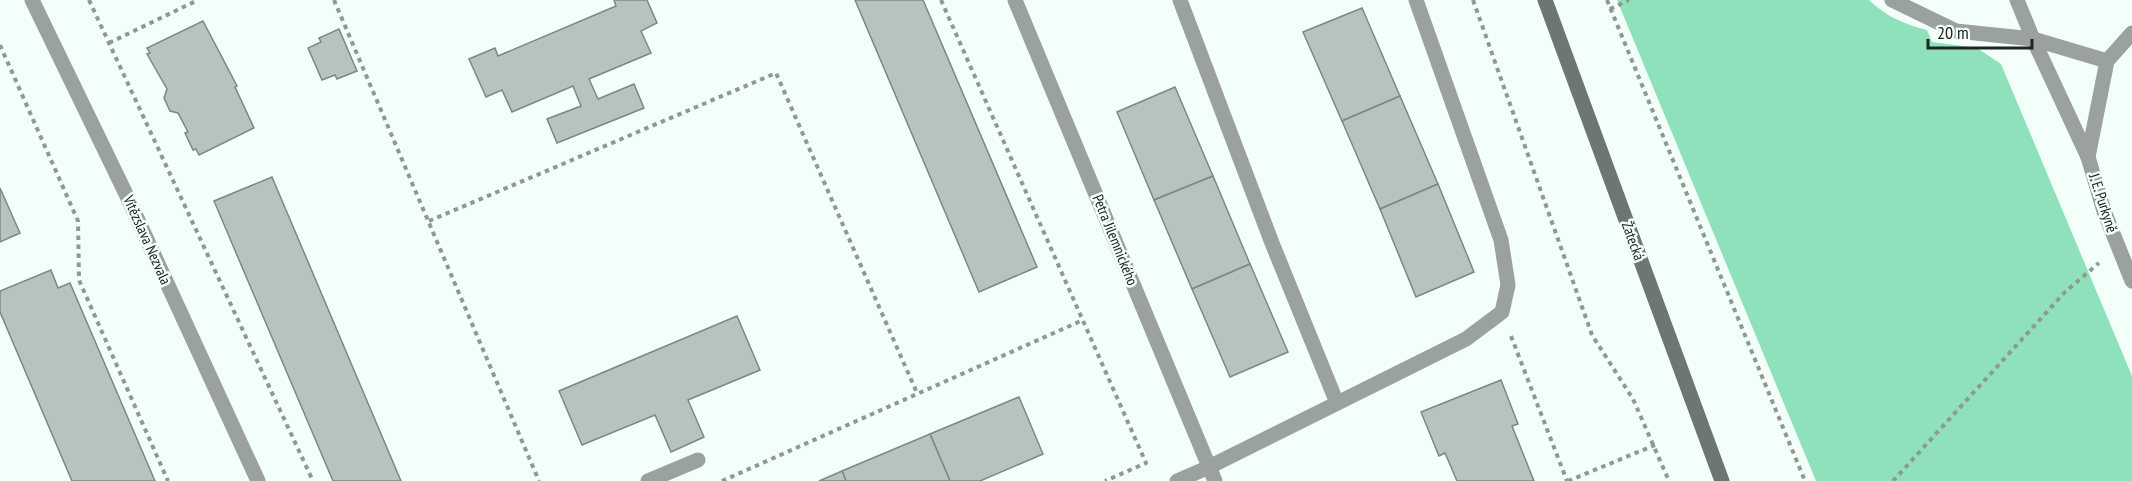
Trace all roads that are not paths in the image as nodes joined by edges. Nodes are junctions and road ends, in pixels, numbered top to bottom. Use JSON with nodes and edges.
{"nodes":[{"id":1,"x":32,"y":0,"type":"edge"},
{"id":2,"x":1015,"y":0,"type":"edge"},
{"id":3,"x":1180,"y":0,"type":"edge"},
{"id":4,"x":1416,"y":0,"type":"edge"},
{"id":5,"x":1545,"y":0,"type":"edge"},
{"id":6,"x":1892,"y":0,"type":"edge"},
{"id":7,"x":2017,"y":0,"type":"edge"},
{"id":8,"x":2132,"y":33,"type":"edge"},
{"id":9,"x":2033,"y":39,"type":"junction"},
{"id":10,"x":2107,"y":61,"type":"junction"},
{"id":11,"x":2088,"y":157,"type":"junction"},
{"id":12,"x":2132,"y":281,"type":"edge"},
{"id":13,"x":1337,"y":403,"type":"junction"},
{"id":14,"x":698,"y":460,"type":"dead end"},
{"id":15,"x":1212,"y":474,"type":"edge"},
{"id":16,"x":258,"y":481,"type":"edge"},
{"id":17,"x":648,"y":481,"type":"edge"},
{"id":18,"x":1178,"y":481,"type":"edge"},
{"id":19,"x":1722,"y":481,"type":"edge"}],
"edges":[{"from":1,"to":16,"type":"street","name":"Vítězslava Nezvala"},
{"from":2,"to":15,"type":"street","name":"Petra Jilemnického"},
{"from":3,"to":13,"type":"street"},
{"from":4,"to":13,"type":"street"},
{"from":5,"to":19,"type":"street","name":"Žatecká"},
{"from":6,"to":9,"type":"street"},
{"from":7,"to":9,"type":"street","name":"J. E. Purkyně"},
{"from":8,"to":10,"type":"street"},
{"from":9,"to":10,"type":"street"},
{"from":9,"to":11,"type":"street","name":"J. E. Purkyně"},
{"from":10,"to":11,"type":"street","name":"J. E. Purkyně"},
{"from":11,"to":12,"type":"street","name":"J. E. Purkyně"},
{"from":13,"to":15,"type":"street"},
{"from":14,"to":17,"type":"street"},
{"from":15,"to":18,"type":"street"}]}
